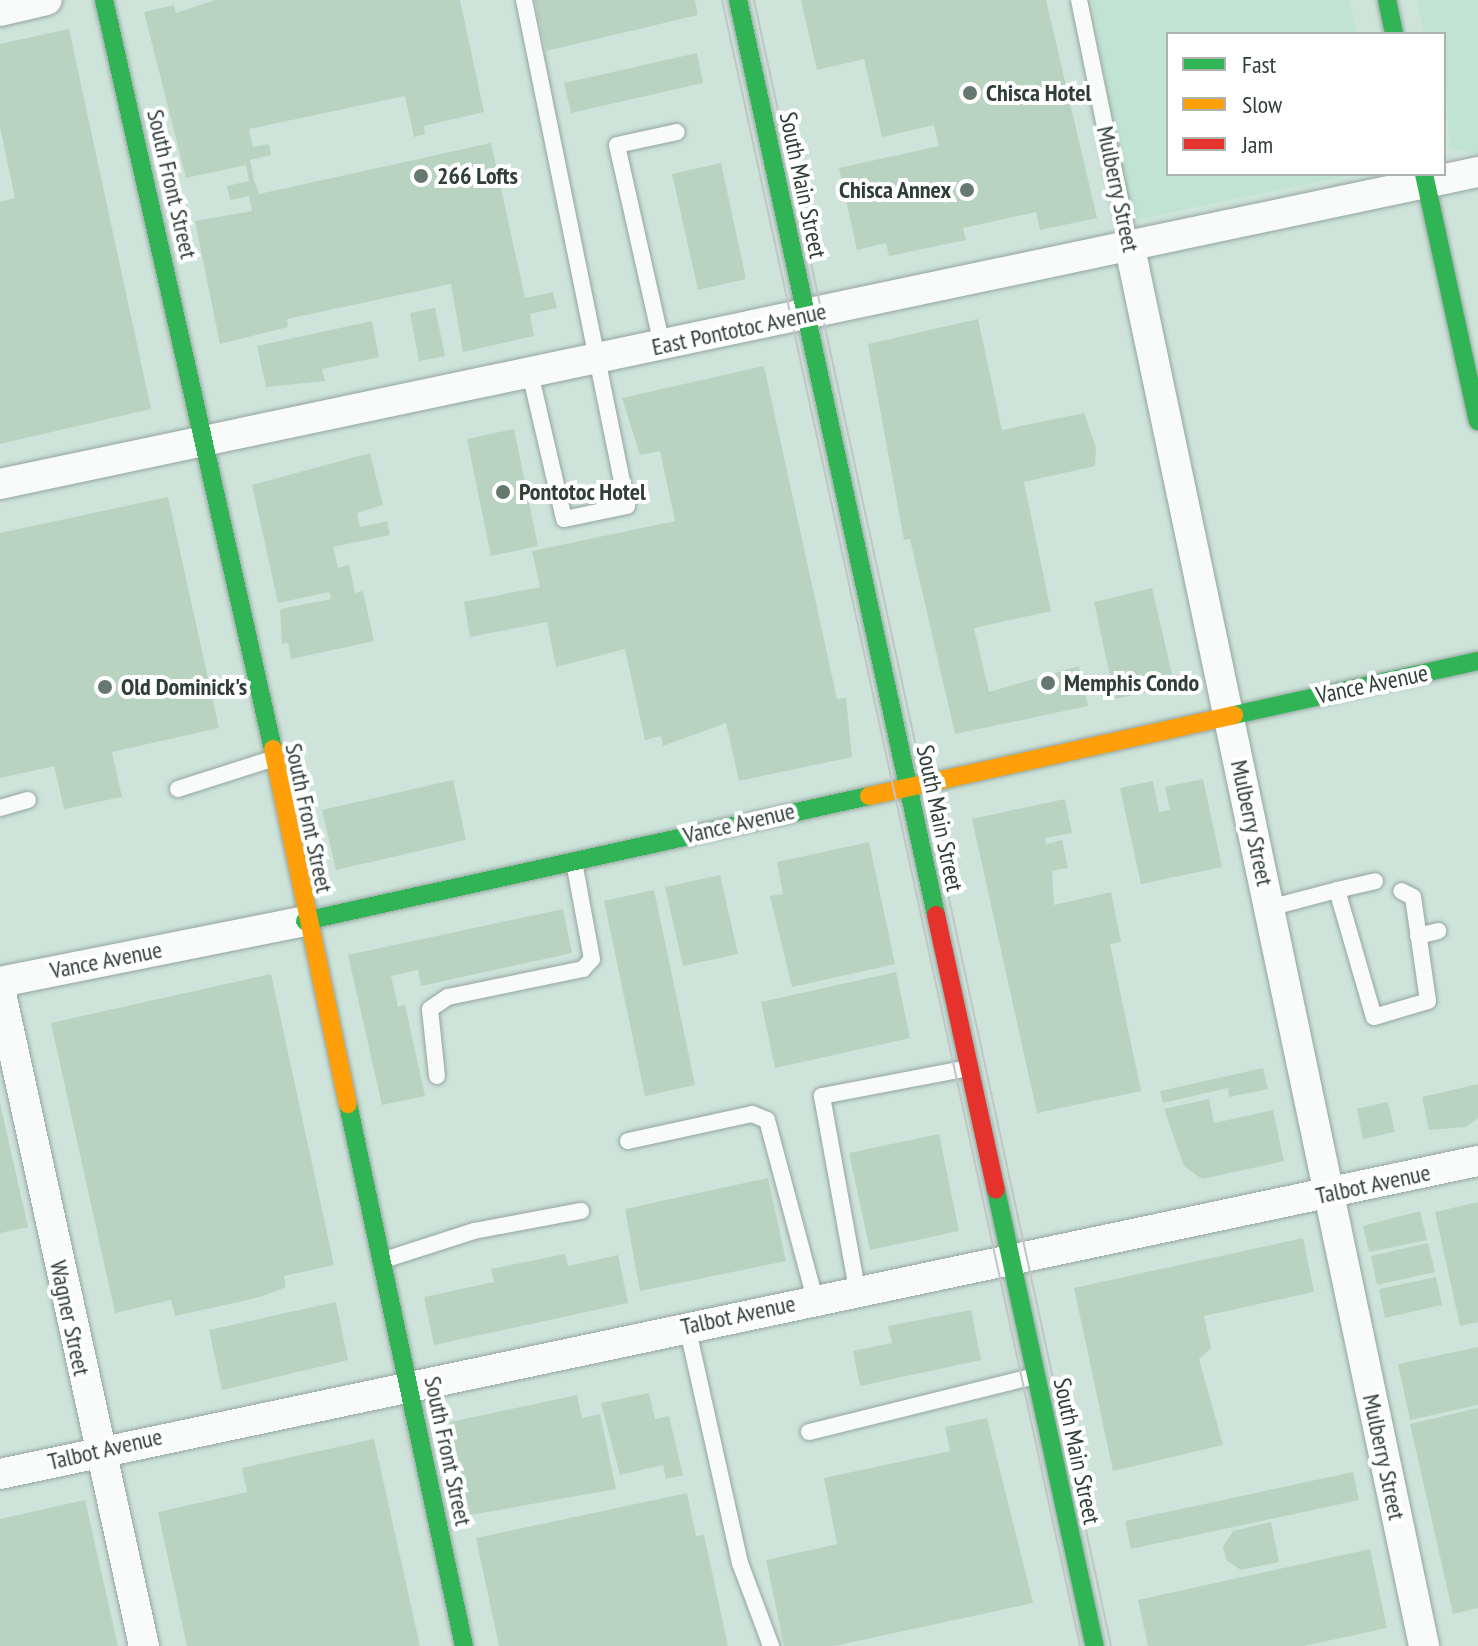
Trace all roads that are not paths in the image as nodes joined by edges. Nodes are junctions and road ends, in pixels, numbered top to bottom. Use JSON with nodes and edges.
{"nodes":[{"id":1,"x":47,"y":0,"type":"edge"},
{"id":2,"x":104,"y":0,"type":"edge"},
{"id":3,"x":524,"y":0,"type":"edge"},
{"id":4,"x":738,"y":0,"type":"edge"},
{"id":5,"x":1079,"y":0,"type":"edge"},
{"id":6,"x":1387,"y":0,"type":"edge"},
{"id":7,"x":0,"y":11,"type":"edge"},
{"id":8,"x":1394,"y":32,"type":"edge"},
{"id":9,"x":677,"y":132,"type":"dead end"},
{"id":10,"x":1478,"y":172,"type":"edge"},
{"id":11,"x":1446,"y":176,"type":"edge"},
{"id":12,"x":1425,"y":178,"type":"edge"},
{"id":13,"x":1130,"y":248,"type":"junction"},
{"id":14,"x":806,"y":315,"type":"junction"},
{"id":15,"x":662,"y":345,"type":"junction"},
{"id":16,"x":595,"y":359,"type":"junction"},
{"id":17,"x":530,"y":373,"type":"junction"},
{"id":18,"x":1478,"y":421,"type":"edge"},
{"id":19,"x":207,"y":441,"type":"junction"},
{"id":20,"x":0,"y":484,"type":"edge"},
{"id":21,"x":1478,"y":661,"type":"edge"},
{"id":22,"x":1230,"y":715,"type":"junction"},
{"id":23,"x":272,"y":759,"type":"junction"},
{"id":24,"x":909,"y":785,"type":"junction"},
{"id":25,"x":178,"y":789,"type":"dead end"},
{"id":26,"x":28,"y":800,"type":"dead end"},
{"id":27,"x":0,"y":808,"type":"edge"},
{"id":28,"x":574,"y":860,"type":"junction"},
{"id":29,"x":1375,"y":881,"type":"dead end"},
{"id":30,"x":1337,"y":890,"type":"junction"},
{"id":31,"x":1401,"y":891,"type":"dead end"},
{"id":32,"x":1269,"y":908,"type":"junction"},
{"id":33,"x":305,"y":921,"type":"junction"},
{"id":34,"x":1438,"y":931,"type":"dead end"},
{"id":35,"x":1418,"y":936,"type":"junction"},
{"id":36,"x":0,"y":982,"type":"edge"},
{"id":37,"x":0,"y":989,"type":"edge"},
{"id":38,"x":970,"y":1068,"type":"junction"},
{"id":39,"x":437,"y":1076,"type":"dead end"},
{"id":40,"x":628,"y":1141,"type":"dead end"},
{"id":41,"x":1478,"y":1161,"type":"edge"},
{"id":42,"x":1327,"y":1194,"type":"junction"},
{"id":43,"x":581,"y":1211,"type":"dead end"},
{"id":44,"x":1011,"y":1257,"type":"junction"},
{"id":45,"x":382,"y":1261,"type":"junction"},
{"id":46,"x":857,"y":1289,"type":"junction"},
{"id":47,"x":815,"y":1299,"type":"junction"},
{"id":48,"x":687,"y":1326,"type":"junction"},
{"id":49,"x":1036,"y":1376,"type":"junction"},
{"id":50,"x":410,"y":1385,"type":"junction"},
{"id":51,"x":809,"y":1432,"type":"dead end"},
{"id":52,"x":98,"y":1449,"type":"junction"},
{"id":53,"x":0,"y":1474,"type":"edge"},
{"id":54,"x":144,"y":1646,"type":"edge"},
{"id":55,"x":464,"y":1646,"type":"edge"},
{"id":56,"x":771,"y":1646,"type":"edge"},
{"id":57,"x":1095,"y":1646,"type":"edge"},
{"id":58,"x":1424,"y":1646,"type":"edge"}],
"edges":[{"from":1,"to":7,"type":"street"},
{"from":2,"to":19,"type":"main road","name":"South Front Street"},
{"from":3,"to":16,"type":"lane"},
{"from":4,"to":14,"type":"main road","name":"South Main Street"},
{"from":5,"to":13,"type":"lane","name":"Mulberry Street"},
{"from":6,"to":8,"type":"main road"},
{"from":9,"to":15,"type":"lane"},
{"from":10,"to":11,"type":"street","name":"East Pontotoc Avenue"},
{"from":12,"to":13,"type":"street","name":"East Pontotoc Avenue"},
{"from":12,"to":18,"type":"main road"},
{"from":13,"to":14,"type":"street","name":"East Pontotoc Avenue"},
{"from":13,"to":22,"type":"street","name":"Mulberry Street"},
{"from":14,"to":15,"type":"street","name":"East Pontotoc Avenue"},
{"from":14,"to":24,"type":"main road","name":"South Main Street"},
{"from":15,"to":16,"type":"street","name":"East Pontotoc Avenue"},
{"from":16,"to":17,"type":"street","name":"East Pontotoc Avenue"},
{"from":16,"to":17,"type":"lane"},
{"from":17,"to":19,"type":"street","name":"East Pontotoc Avenue"},
{"from":19,"to":20,"type":"street","name":"East Pontotoc Avenue"},
{"from":19,"to":23,"type":"main road","name":"South Front Street"},
{"from":21,"to":22,"type":"main road","name":"Vance Avenue"},
{"from":22,"to":24,"type":"main road","name":"Vance Avenue"},
{"from":22,"to":32,"type":"street","name":"Mulberry Street"},
{"from":23,"to":25,"type":"lane"},
{"from":23,"to":33,"type":"main road","name":"South Front Street"},
{"from":24,"to":28,"type":"main road","name":"Vance Avenue"},
{"from":24,"to":38,"type":"main road","name":"South Main Street"},
{"from":26,"to":27,"type":"lane"},
{"from":28,"to":33,"type":"main road","name":"Vance Avenue"},
{"from":28,"to":39,"type":"lane"},
{"from":29,"to":30,"type":"lane"},
{"from":30,"to":32,"type":"lane"},
{"from":30,"to":35,"type":"lane"},
{"from":31,"to":35,"type":"lane"},
{"from":32,"to":42,"type":"street","name":"Mulberry Street"},
{"from":33,"to":36,"type":"street","name":"Vance Avenue"},
{"from":33,"to":45,"type":"main road","name":"South Front Street"},
{"from":34,"to":35,"type":"lane"},
{"from":37,"to":52,"type":"street","name":"Wagner Street"},
{"from":38,"to":44,"type":"main road","name":"South Main Street"},
{"from":38,"to":46,"type":"lane"},
{"from":40,"to":47,"type":"lane"},
{"from":41,"to":42,"type":"street","name":"Talbot Avenue"},
{"from":42,"to":44,"type":"street","name":"Talbot Avenue"},
{"from":42,"to":58,"type":"street","name":"Mulberry Street"},
{"from":43,"to":45,"type":"lane"},
{"from":44,"to":46,"type":"street","name":"Talbot Avenue"},
{"from":44,"to":49,"type":"main road","name":"South Main Street"},
{"from":45,"to":50,"type":"main road","name":"South Front Street"},
{"from":46,"to":47,"type":"street","name":"Talbot Avenue"},
{"from":47,"to":48,"type":"street","name":"Talbot Avenue"},
{"from":48,"to":50,"type":"street","name":"Talbot Avenue"},
{"from":48,"to":56,"type":"lane"},
{"from":49,"to":51,"type":"lane"},
{"from":49,"to":57,"type":"main road","name":"South Main Street"},
{"from":50,"to":52,"type":"street","name":"Talbot Avenue"},
{"from":50,"to":55,"type":"main road","name":"South Front Street"},
{"from":52,"to":53,"type":"street","name":"Talbot Avenue"},
{"from":52,"to":54,"type":"street","name":"Wagner Street"}]}
